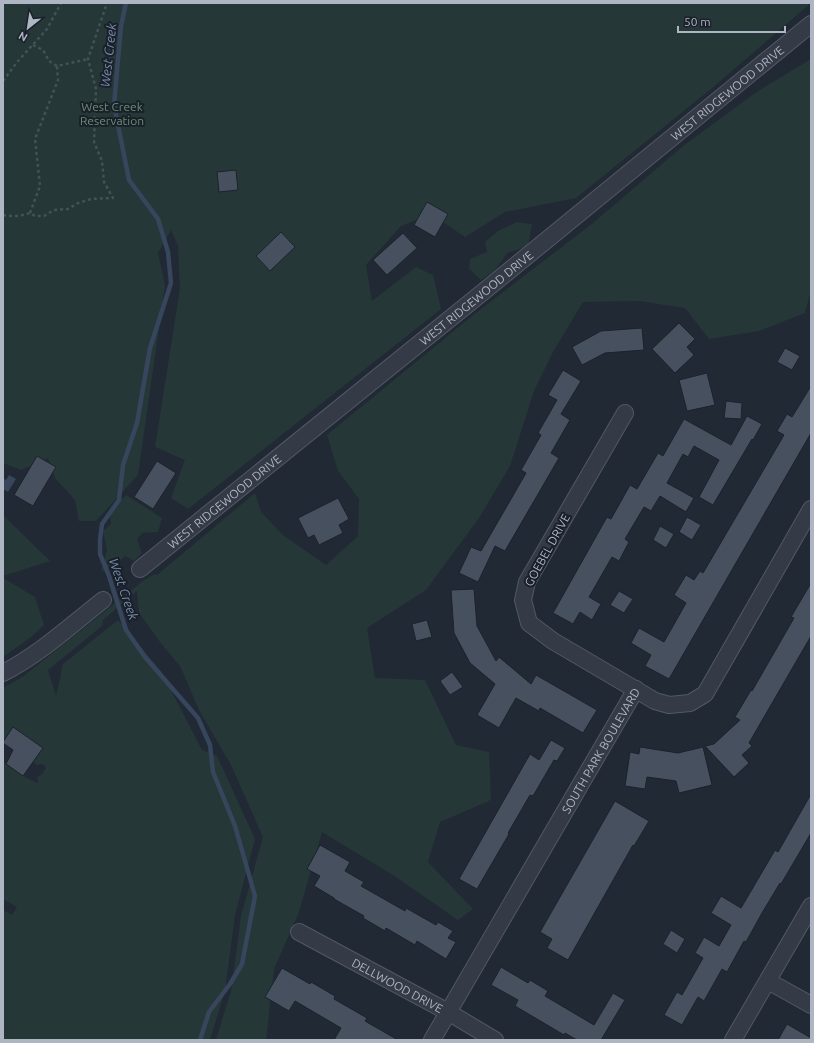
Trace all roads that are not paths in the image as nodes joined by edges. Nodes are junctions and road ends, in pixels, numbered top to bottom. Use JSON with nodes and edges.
{"nodes":[{"id":1,"x":811,"y":24,"type":"edge"},
{"id":2,"x":625,"y":413,"type":"dead end"},
{"id":3,"x":811,"y":509,"type":"edge"},
{"id":4,"x":140,"y":569,"type":"dead end"},
{"id":5,"x":103,"y":600,"type":"dead end"},
{"id":6,"x":3,"y":673,"type":"edge"},
{"id":7,"x":636,"y":689,"type":"junction"},
{"id":8,"x":811,"y":906,"type":"edge"},
{"id":9,"x":299,"y":932,"type":"dead end"},
{"id":10,"x":768,"y":981,"type":"junction"},
{"id":11,"x":811,"y":1005,"type":"edge"},
{"id":12,"x":448,"y":1012,"type":"junction"},
{"id":13,"x":432,"y":1040,"type":"edge"},
{"id":14,"x":495,"y":1040,"type":"edge"},
{"id":15,"x":733,"y":1040,"type":"edge"}],
"edges":[{"from":1,"to":4,"type":"street","name":"WEST RIDGEWOOD DRIVE"},
{"from":2,"to":7,"type":"street","name":"GOEBEL DRIVE"},
{"from":3,"to":7,"type":"street","name":"SOUTH PARK BOULEVARD"},
{"from":5,"to":6,"type":"street"},
{"from":7,"to":12,"type":"street","name":"SOUTH PARK BOULEVARD"},
{"from":8,"to":10,"type":"street"},
{"from":9,"to":12,"type":"street","name":"DELLWOOD DRIVE"},
{"from":10,"to":11,"type":"street"},
{"from":10,"to":15,"type":"street"},
{"from":12,"to":13,"type":"street","name":"SOUTH PARK BOULEVARD"},
{"from":12,"to":14,"type":"street","name":"DELLWOOD DRIVE"}]}
